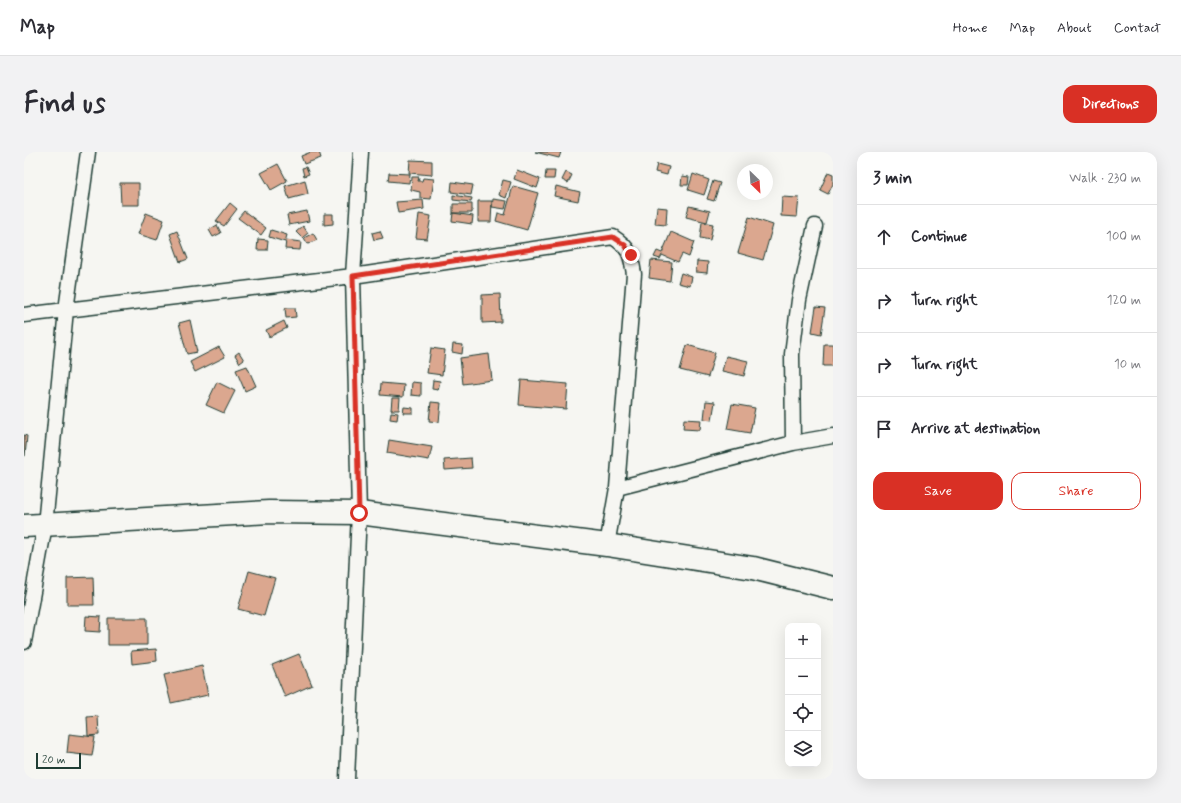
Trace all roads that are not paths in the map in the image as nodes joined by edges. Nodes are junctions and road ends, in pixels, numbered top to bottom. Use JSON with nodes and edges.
{"nodes":[{"id":1,"x":88,"y":152,"type":"edge"},
{"id":2,"x":361,"y":152,"type":"edge"},
{"id":3,"x":815,"y":226,"type":"dead end"},
{"id":4,"x":353,"y":276,"type":"junction"},
{"id":5,"x":66,"y":310,"type":"junction"},
{"id":6,"x":24,"y":315,"type":"edge"},
{"id":7,"x":833,"y":436,"type":"edge"},
{"id":8,"x":793,"y":443,"type":"junction"},
{"id":9,"x":617,"y":488,"type":"junction"},
{"id":10,"x":359,"y":513,"type":"junction"},
{"id":11,"x":34,"y":526,"type":"edge"},
{"id":12,"x":607,"y":545,"type":"junction"},
{"id":13,"x":833,"y":588,"type":"edge"},
{"id":14,"x":24,"y":642,"type":"edge"},
{"id":15,"x":347,"y":779,"type":"edge"}],
"edges":[{"from":1,"to":5,"type":"street"},
{"from":2,"to":4,"type":"street"},
{"from":3,"to":8,"type":"street"},
{"from":4,"to":5,"type":"street"},
{"from":4,"to":9,"type":"street"},
{"from":4,"to":10,"type":"street"},
{"from":5,"to":6,"type":"street"},
{"from":5,"to":11,"type":"street"},
{"from":7,"to":8,"type":"street"},
{"from":8,"to":9,"type":"street"},
{"from":9,"to":12,"type":"street"},
{"from":10,"to":11,"type":"highway"},
{"from":10,"to":12,"type":"highway"},
{"from":10,"to":15,"type":"street"},
{"from":11,"to":14,"type":"street"},
{"from":12,"to":13,"type":"highway"}]}
